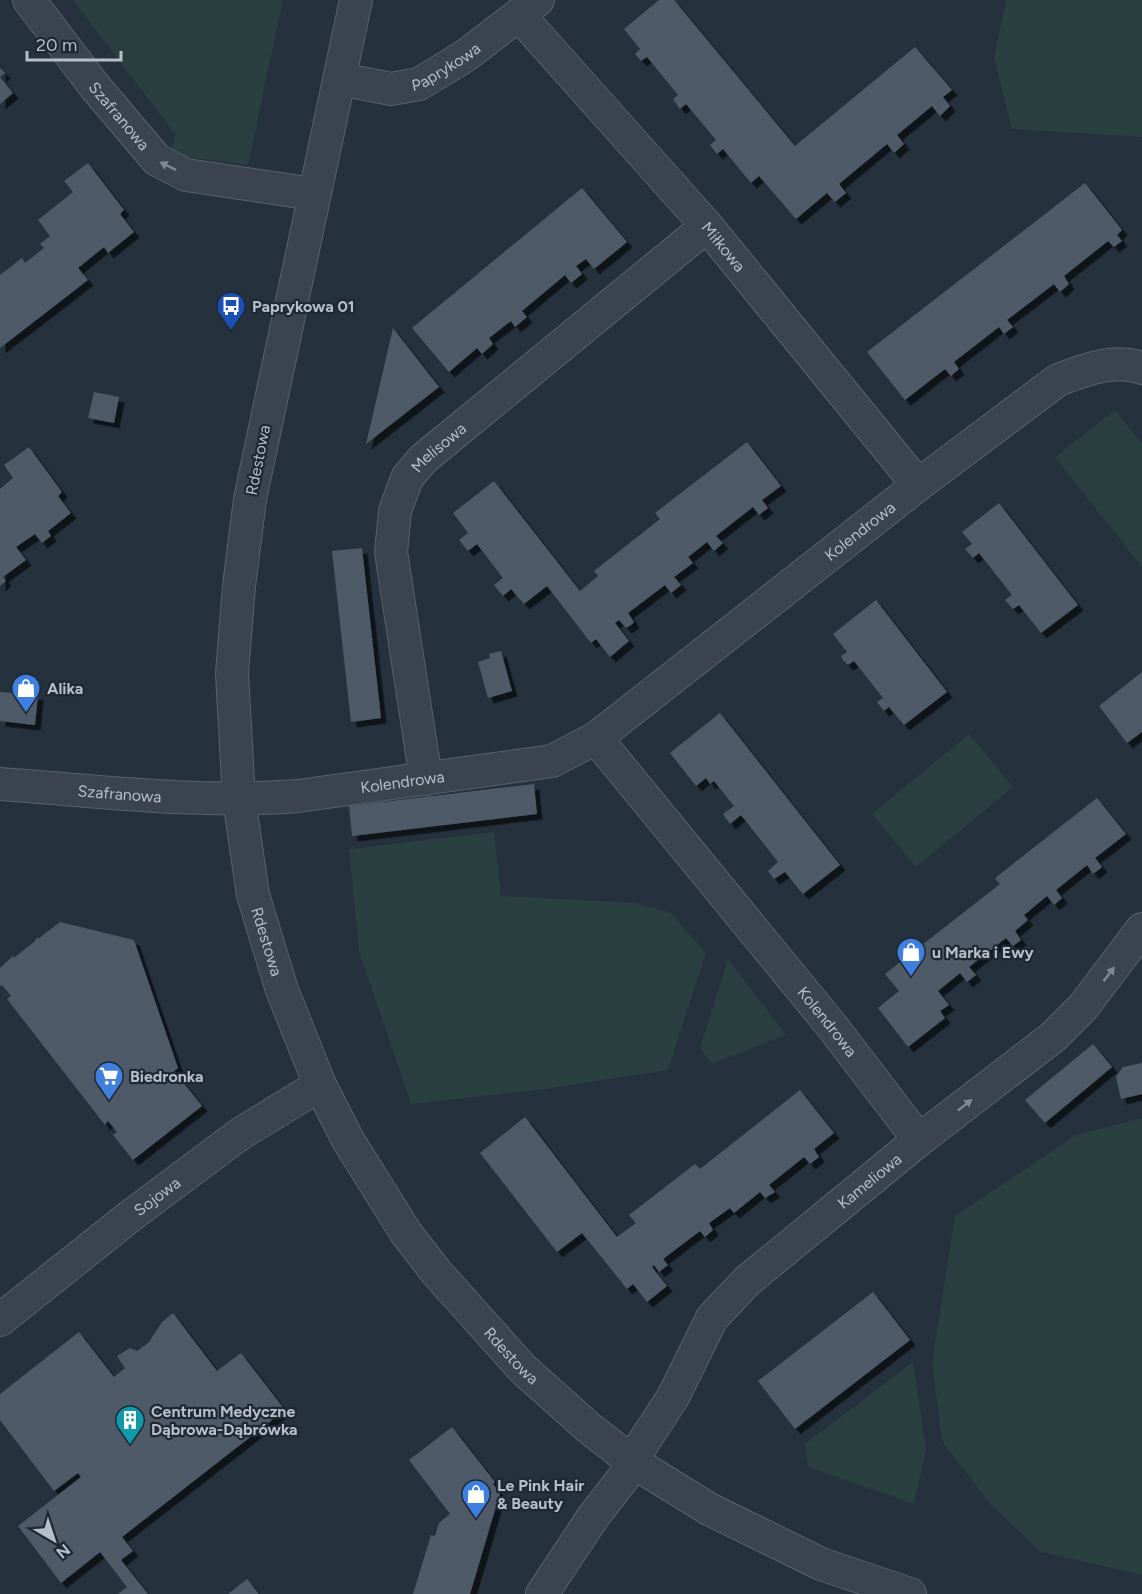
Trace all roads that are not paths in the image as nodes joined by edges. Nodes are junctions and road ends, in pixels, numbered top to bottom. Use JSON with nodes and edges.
{"nodes":[{"id":1,"x":29,"y":0,"type":"edge"},
{"id":2,"x":356,"y":0,"type":"edge"},
{"id":3,"x":529,"y":7,"type":"edge"},
{"id":4,"x":340,"y":79,"type":"junction"},
{"id":5,"x":314,"y":195,"type":"junction"},
{"id":6,"x":707,"y":226,"type":"junction"},
{"id":7,"x":1142,"y":368,"type":"edge"},
{"id":8,"x":918,"y":485,"type":"junction"},
{"id":9,"x":596,"y":738,"type":"junction"},
{"id":10,"x":426,"y":779,"type":"junction"},
{"id":11,"x":0,"y":784,"type":"edge"},
{"id":12,"x":239,"y":799,"type":"junction"},
{"id":13,"x":1142,"y":929,"type":"edge"},
{"id":14,"x":320,"y":1085,"type":"junction"},
{"id":15,"x":919,"y":1140,"type":"junction"},
{"id":16,"x":0,"y":1320,"type":"edge"},
{"id":17,"x":633,"y":1462,"type":"junction"},
{"id":18,"x":542,"y":1594,"type":"edge"},
{"id":19,"x":910,"y":1594,"type":"edge"}],
"edges":[{"from":5,"to":1,"type":"street","name":"Szafranowa","one_way":true},
{"from":2,"to":4,"type":"street","name":"Rdestowa"},
{"from":3,"to":4,"type":"street","name":"Paprykowa"},
{"from":3,"to":6,"type":"street","name":"Miłkowa"},
{"from":4,"to":5,"type":"street","name":"Rdestowa"},
{"from":5,"to":12,"type":"street","name":"Rdestowa"},
{"from":6,"to":8,"type":"street","name":"Miłkowa"},
{"from":6,"to":10,"type":"street","name":"Melisowa"},
{"from":7,"to":8,"type":"street","name":"Kolendrowa"},
{"from":8,"to":9,"type":"street","name":"Kolendrowa"},
{"from":9,"to":10,"type":"street","name":"Kolendrowa"},
{"from":9,"to":15,"type":"street","name":"Kolendrowa"},
{"from":10,"to":12,"type":"street","name":"Kolendrowa"},
{"from":11,"to":12,"type":"street","name":"Szafranowa"},
{"from":12,"to":14,"type":"street","name":"Rdestowa"},
{"from":15,"to":13,"type":"street","name":"Kameliowa","one_way":true},
{"from":14,"to":16,"type":"street","name":"Sojowa"},
{"from":14,"to":17,"type":"street","name":"Rdestowa"},
{"from":15,"to":17,"type":"street","name":"Kameliowa"},
{"from":17,"to":18,"type":"street","name":"Kameliowa"},
{"from":17,"to":19,"type":"street","name":"Rdestowa"}]}
